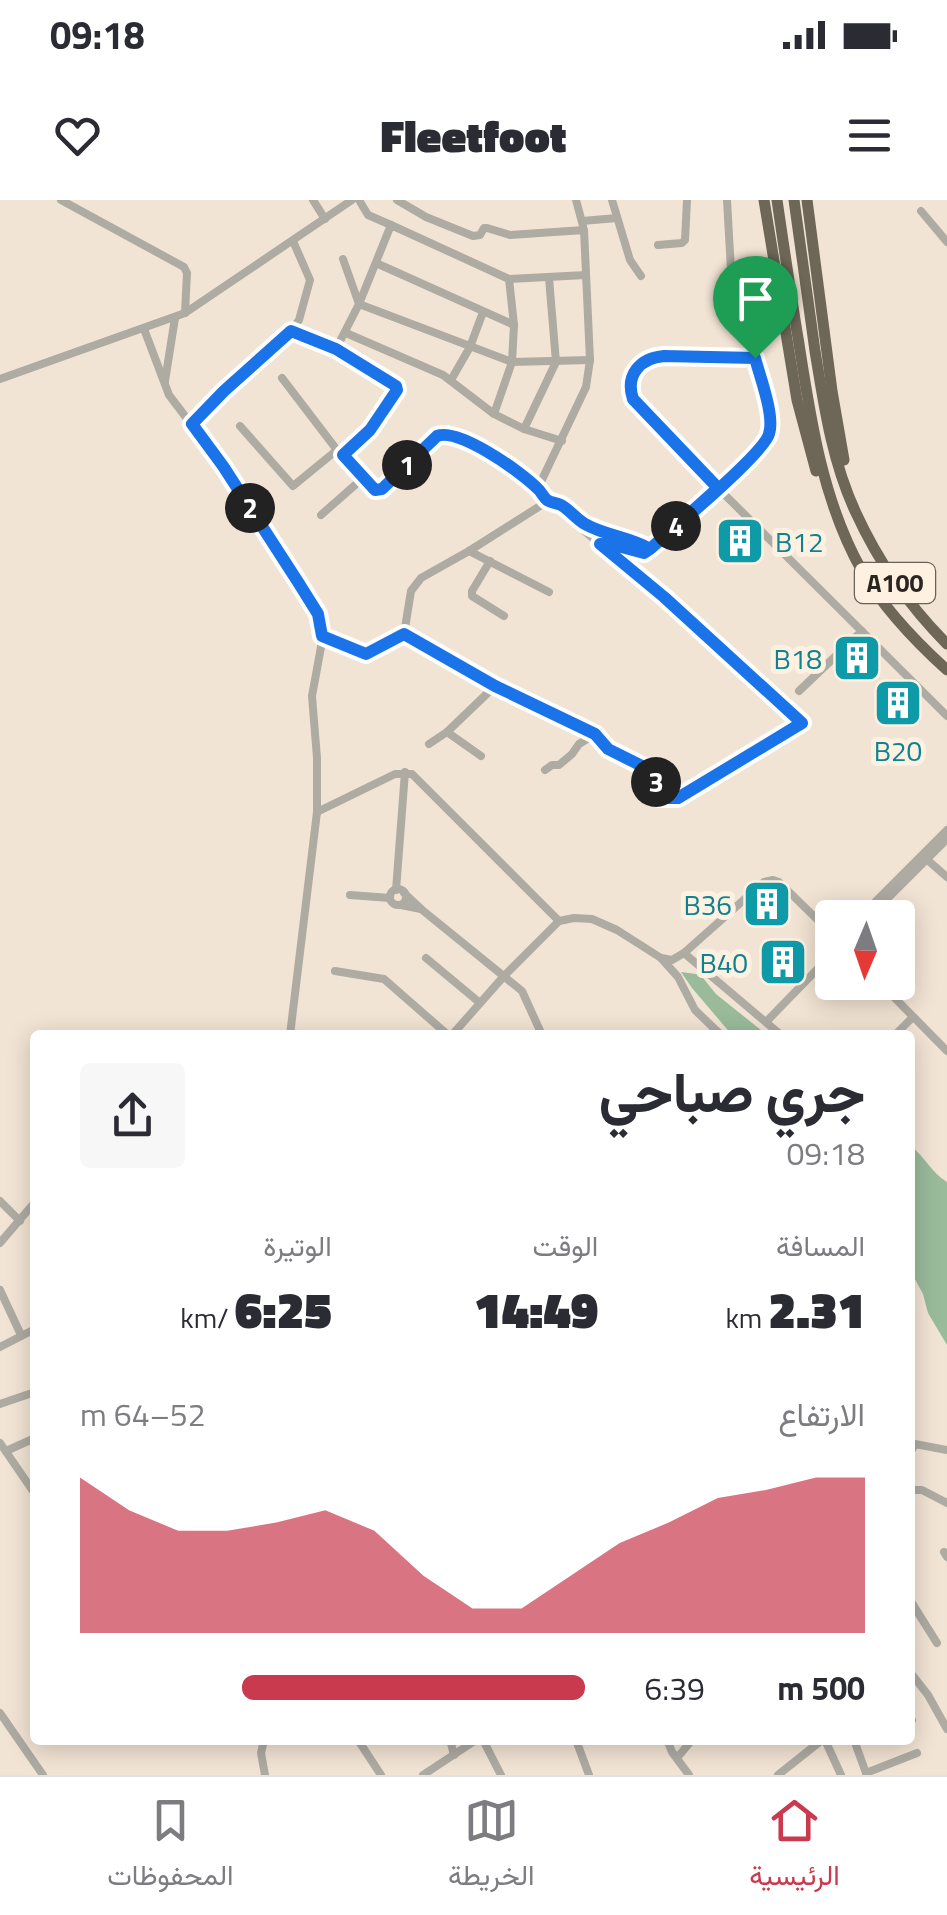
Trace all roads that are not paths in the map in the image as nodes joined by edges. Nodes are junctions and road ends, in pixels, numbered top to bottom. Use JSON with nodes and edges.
{"nodes":[{"id":1,"x":61,"y":200,"type":"edge"},
{"id":2,"x":313,"y":200,"type":"edge"},
{"id":3,"x":356,"y":200,"type":"edge"},
{"id":4,"x":397,"y":200,"type":"edge"},
{"id":5,"x":576,"y":200,"type":"edge"},
{"id":6,"x":612,"y":200,"type":"edge"},
{"id":7,"x":687,"y":200,"type":"edge"},
{"id":8,"x":728,"y":200,"type":"edge"},
{"id":9,"x":764,"y":200,"type":"edge"},
{"id":10,"x":777,"y":200,"type":"edge"},
{"id":11,"x":794,"y":200,"type":"edge"},
{"id":12,"x":807,"y":200,"type":"edge"},
{"id":13,"x":921,"y":211,"type":"dead end"},
{"id":14,"x":617,"y":218,"type":"junction"},
{"id":15,"x":325,"y":219,"type":"junction"},
{"id":16,"x":391,"y":225,"type":"junction"},
{"id":17,"x":583,"y":226,"type":"junction"},
{"id":18,"x":293,"y":240,"type":"junction"},
{"id":19,"x":947,"y":242,"type":"edge"},
{"id":20,"x":658,"y":245,"type":"dead end"},
{"id":21,"x":344,"y":259,"type":"dead end"},
{"id":22,"x":376,"y":263,"type":"junction"},
{"id":23,"x":586,"y":275,"type":"junction"},
{"id":24,"x":640,"y":276,"type":"dead end"},
{"id":25,"x":509,"y":278,"type":"junction"},
{"id":26,"x":548,"y":278,"type":"junction"},
{"id":27,"x":359,"y":304,"type":"junction"},
{"id":28,"x":483,"y":312,"type":"junction"},
{"id":29,"x":185,"y":313,"type":"junction"},
{"id":30,"x":175,"y":318,"type":"junction"},
{"id":31,"x":514,"y":325,"type":"junction"},
{"id":32,"x":144,"y":329,"type":"junction"},
{"id":33,"x":291,"y":331,"type":"junction"},
{"id":34,"x":346,"y":333,"type":"junction"},
{"id":35,"x":470,"y":347,"type":"junction"},
{"id":36,"x":336,"y":349,"type":"junction"},
{"id":37,"x":755,"y":358,"type":"junction"},
{"id":38,"x":590,"y":360,"type":"junction"},
{"id":39,"x":512,"y":362,"type":"junction"},
{"id":40,"x":556,"y":362,"type":"junction"},
{"id":41,"x":282,"y":378,"type":"dead end"},
{"id":42,"x":0,"y":379,"type":"edge"},
{"id":43,"x":451,"y":380,"type":"junction"},
{"id":44,"x":165,"y":386,"type":"junction"},
{"id":45,"x":494,"y":414,"type":"junction"},
{"id":46,"x":192,"y":424,"type":"junction"},
{"id":47,"x":240,"y":426,"type":"dead end"},
{"id":48,"x":524,"y":429,"type":"junction"},
{"id":49,"x":562,"y":441,"type":"junction"},
{"id":50,"x":340,"y":452,"type":"junction"},
{"id":51,"x":363,"y":478,"type":"junction"},
{"id":52,"x":538,"y":488,"type":"junction"},
{"id":53,"x":718,"y":488,"type":"junction"},
{"id":54,"x":548,"y":501,"type":"junction"},
{"id":55,"x":856,"y":514,"type":"junction"},
{"id":56,"x":321,"y":515,"type":"dead end"},
{"id":57,"x":578,"y":523,"type":"junction"},
{"id":58,"x":600,"y":544,"type":"junction"},
{"id":59,"x":849,"y":546,"type":"junction"},
{"id":60,"x":650,"y":549,"type":"junction"},
{"id":61,"x":469,"y":551,"type":"junction"},
{"id":62,"x":490,"y":562,"type":"junction"},
{"id":63,"x":549,"y":592,"type":"dead end"},
{"id":64,"x":504,"y":616,"type":"dead end"},
{"id":65,"x":862,"y":631,"type":"junction"},
{"id":66,"x":404,"y":634,"type":"junction"},
{"id":67,"x":322,"y":636,"type":"junction"},
{"id":68,"x":947,"y":644,"type":"edge"},
{"id":69,"x":947,"y":670,"type":"edge"},
{"id":70,"x":495,"y":686,"type":"junction"},
{"id":71,"x":799,"y":691,"type":"dead end"},
{"id":72,"x":947,"y":716,"type":"edge"},
{"id":73,"x":447,"y":732,"type":"junction"},
{"id":74,"x":595,"y":734,"type":"junction"},
{"id":75,"x":429,"y":744,"type":"dead end"},
{"id":76,"x":482,"y":756,"type":"dead end"},
{"id":77,"x":544,"y":770,"type":"dead end"},
{"id":78,"x":404,"y":772,"type":"junction"},
{"id":79,"x":317,"y":812,"type":"junction"},
{"id":80,"x":947,"y":830,"type":"edge"},
{"id":81,"x":947,"y":839,"type":"edge"},
{"id":82,"x":923,"y":856,"type":"junction"},
{"id":83,"x":947,"y":878,"type":"edge"},
{"id":84,"x":397,"y":894,"type":"junction"},
{"id":85,"x":350,"y":895,"type":"dead end"},
{"id":86,"x":878,"y":900,"type":"edge"},
{"id":87,"x":884,"y":900,"type":"edge"},
{"id":88,"x":421,"y":909,"type":"junction"},
{"id":89,"x":815,"y":918,"type":"edge"},
{"id":90,"x":558,"y":921,"type":"junction"},
{"id":91,"x":684,"y":953,"type":"junction"},
{"id":92,"x":426,"y":958,"type":"dead end"},
{"id":93,"x":662,"y":958,"type":"junction"},
{"id":94,"x":335,"y":971,"type":"dead end"},
{"id":95,"x":815,"y":972,"type":"edge"},
{"id":96,"x":504,"y":976,"type":"junction"},
{"id":97,"x":896,"y":1000,"type":"edge"},
{"id":98,"x":480,"y":1003,"type":"junction"},
{"id":99,"x":913,"y":1018,"type":"junction"},
{"id":100,"x":766,"y":1022,"type":"junction"},
{"id":101,"x":291,"y":1030,"type":"edge"},
{"id":102,"x":444,"y":1030,"type":"edge"},
{"id":103,"x":455,"y":1030,"type":"edge"},
{"id":104,"x":540,"y":1030,"type":"edge"},
{"id":105,"x":716,"y":1030,"type":"edge"},
{"id":106,"x":775,"y":1030,"type":"edge"},
{"id":107,"x":901,"y":1030,"type":"edge"},
{"id":108,"x":947,"y":1051,"type":"edge"},
{"id":109,"x":0,"y":1201,"type":"edge"},
{"id":110,"x":30,"y":1208,"type":"edge"},
{"id":111,"x":20,"y":1220,"type":"junction"},
{"id":112,"x":0,"y":1244,"type":"edge"},
{"id":113,"x":0,"y":1290,"type":"edge"},
{"id":114,"x":30,"y":1331,"type":"edge"},
{"id":115,"x":20,"y":1335,"type":"junction"},
{"id":116,"x":0,"y":1347,"type":"edge"},
{"id":117,"x":30,"y":1394,"type":"edge"},
{"id":118,"x":0,"y":1404,"type":"edge"},
{"id":119,"x":30,"y":1439,"type":"edge"},
{"id":120,"x":915,"y":1444,"type":"edge"},
{"id":121,"x":3,"y":1447,"type":"edge"},
{"id":122,"x":947,"y":1450,"type":"edge"},
{"id":123,"x":30,"y":1484,"type":"edge"},
{"id":124,"x":915,"y":1490,"type":"edge"},
{"id":125,"x":947,"y":1503,"type":"edge"},
{"id":126,"x":915,"y":1608,"type":"edge"},
{"id":127,"x":936,"y":1643,"type":"dead end"},
{"id":128,"x":915,"y":1678,"type":"edge"},
{"id":129,"x":0,"y":1713,"type":"edge"},
{"id":130,"x":947,"y":1730,"type":"edge"},
{"id":131,"x":262,"y":1745,"type":"edge"},
{"id":132,"x":361,"y":1745,"type":"edge"},
{"id":133,"x":451,"y":1745,"type":"edge"},
{"id":134,"x":470,"y":1745,"type":"edge"},
{"id":135,"x":482,"y":1745,"type":"edge"},
{"id":136,"x":578,"y":1745,"type":"edge"},
{"id":137,"x":669,"y":1745,"type":"edge"},
{"id":138,"x":688,"y":1745,"type":"edge"},
{"id":139,"x":817,"y":1745,"type":"edge"},
{"id":140,"x":826,"y":1745,"type":"edge"},
{"id":141,"x":857,"y":1745,"type":"edge"},
{"id":142,"x":917,"y":1753,"type":"dead end"},
{"id":143,"x":454,"y":1754,"type":"junction"},
{"id":144,"x":677,"y":1758,"type":"junction"},
{"id":145,"x":867,"y":1774,"type":"edge"},
{"id":146,"x":43,"y":1775,"type":"edge"},
{"id":147,"x":265,"y":1775,"type":"edge"},
{"id":148,"x":381,"y":1775,"type":"edge"},
{"id":149,"x":423,"y":1775,"type":"edge"},
{"id":150,"x":502,"y":1775,"type":"edge"},
{"id":151,"x":589,"y":1775,"type":"edge"},
{"id":152,"x":689,"y":1775,"type":"edge"},
{"id":153,"x":778,"y":1775,"type":"edge"},
{"id":154,"x":841,"y":1775,"type":"edge"}],
"edges":[{"from":1,"to":29,"type":"street"},
{"from":2,"to":15,"type":"street"},
{"from":3,"to":15,"type":"street"},
{"from":3,"to":16,"type":"street"},
{"from":4,"to":17,"type":"street"},
{"from":5,"to":17,"type":"street"},
{"from":6,"to":14,"type":"street"},
{"from":7,"to":20,"type":"street"},
{"from":8,"to":37,"type":"street"},
{"from":9,"to":59,"type":"highway"},
{"from":10,"to":59,"type":"highway","name":"A100","number":"A100"},
{"from":11,"to":55,"type":"highway","name":"A100","number":"A100"},
{"from":12,"to":55,"type":"highway"},
{"from":13,"to":19,"type":"street"},
{"from":14,"to":17,"type":"street"},
{"from":14,"to":24,"type":"street"},
{"from":15,"to":18,"type":"street"},
{"from":16,"to":22,"type":"street"},
{"from":16,"to":25,"type":"street"},
{"from":17,"to":23,"type":"street"},
{"from":18,"to":29,"type":"street"},
{"from":18,"to":33,"type":"street"},
{"from":21,"to":27,"type":"street"},
{"from":22,"to":27,"type":"street"},
{"from":22,"to":28,"type":"street"},
{"from":23,"to":26,"type":"street"},
{"from":23,"to":38,"type":"street"},
{"from":25,"to":26,"type":"street"},
{"from":25,"to":31,"type":"street"},
{"from":26,"to":40,"type":"street"},
{"from":27,"to":34,"type":"street"},
{"from":27,"to":35,"type":"street"},
{"from":28,"to":31,"type":"street"},
{"from":28,"to":35,"type":"street"},
{"from":29,"to":30,"type":"street"},
{"from":30,"to":32,"type":"street"},
{"from":30,"to":44,"type":"street"},
{"from":31,"to":39,"type":"street"},
{"from":32,"to":42,"type":"street"},
{"from":32,"to":44,"type":"street"},
{"from":33,"to":36,"type":"street"},
{"from":33,"to":46,"type":"street"},
{"from":34,"to":36,"type":"street"},
{"from":34,"to":43,"type":"street"},
{"from":35,"to":39,"type":"street"},
{"from":35,"to":43,"type":"street"},
{"from":36,"to":50,"type":"street"},
{"from":37,"to":53,"type":"street"},
{"from":37,"to":53,"type":"street"},
{"from":38,"to":40,"type":"street"},
{"from":38,"to":49,"type":"street"},
{"from":39,"to":40,"type":"street"},
{"from":39,"to":45,"type":"street"},
{"from":40,"to":48,"type":"street"},
{"from":41,"to":50,"type":"street"},
{"from":43,"to":45,"type":"street"},
{"from":44,"to":46,"type":"street"},
{"from":45,"to":48,"type":"street"},
{"from":46,"to":67,"type":"street"},
{"from":47,"to":50,"type":"street"},
{"from":48,"to":49,"type":"street"},
{"from":49,"to":52,"type":"street"},
{"from":50,"to":51,"type":"street"},
{"from":51,"to":52,"type":"street"},
{"from":51,"to":56,"type":"street"},
{"from":52,"to":54,"type":"street"},
{"from":53,"to":60,"type":"street"},
{"from":53,"to":65,"type":"street"},
{"from":54,"to":57,"type":"street"},
{"from":54,"to":61,"type":"street"},
{"from":55,"to":68,"type":"highway","name":"A100","number":"A100"},
{"from":57,"to":58,"type":"street"},
{"from":57,"to":60,"type":"street"},
{"from":58,"to":60,"type":"street"},
{"from":58,"to":74,"type":"street"},
{"from":59,"to":69,"type":"highway","name":"A100","number":"A100"},
{"from":61,"to":62,"type":"street"},
{"from":61,"to":66,"type":"street"},
{"from":62,"to":63,"type":"street"},
{"from":62,"to":64,"type":"street"},
{"from":65,"to":71,"type":"street"},
{"from":65,"to":72,"type":"street"},
{"from":66,"to":67,"type":"street"},
{"from":66,"to":70,"type":"street"},
{"from":67,"to":79,"type":"street"},
{"from":70,"to":73,"type":"street"},
{"from":70,"to":74,"type":"street"},
{"from":73,"to":75,"type":"street"},
{"from":73,"to":76,"type":"street"},
{"from":74,"to":77,"type":"street"},
{"from":78,"to":79,"type":"street"},
{"from":78,"to":84,"type":"street"},
{"from":78,"to":90,"type":"street"},
{"from":79,"to":101,"type":"street"},
{"from":80,"to":82,"type":"street"},
{"from":81,"to":82,"type":"street"},
{"from":82,"to":83,"type":"street"},
{"from":82,"to":86,"type":"street"},
{"from":82,"to":87,"type":"street"},
{"from":84,"to":85,"type":"street"},
{"from":84,"to":88,"type":"street"},
{"from":84,"to":88,"type":"street"},
{"from":88,"to":96,"type":"street"},
{"from":89,"to":91,"type":"street"},
{"from":90,"to":93,"type":"street"},
{"from":90,"to":96,"type":"street"},
{"from":91,"to":93,"type":"street"},
{"from":91,"to":100,"type":"street"},
{"from":92,"to":98,"type":"street"},
{"from":93,"to":105,"type":"street"},
{"from":94,"to":102,"type":"street"},
{"from":95,"to":100,"type":"street"},
{"from":96,"to":98,"type":"street"},
{"from":96,"to":104,"type":"street"},
{"from":97,"to":99,"type":"street"},
{"from":98,"to":103,"type":"street"},
{"from":99,"to":107,"type":"street"},
{"from":99,"to":108,"type":"street"},
{"from":100,"to":106,"type":"street"},
{"from":109,"to":111,"type":"street"},
{"from":110,"to":111,"type":"street"},
{"from":111,"to":112,"type":"street"},
{"from":113,"to":115,"type":"street"},
{"from":114,"to":115,"type":"street"},
{"from":115,"to":116,"type":"street"},
{"from":117,"to":118,"type":"street"},
{"from":119,"to":121,"type":"street"},
{"from":120,"to":122,"type":"street"},
{"from":121,"to":123,"type":"street"},
{"from":124,"to":125,"type":"street"},
{"from":126,"to":127,"type":"street"},
{"from":128,"to":130,"type":"street"},
{"from":129,"to":146,"type":"street"},
{"from":131,"to":147,"type":"street"},
{"from":132,"to":148,"type":"street"},
{"from":133,"to":143,"type":"street"},
{"from":134,"to":143,"type":"street"},
{"from":135,"to":150,"type":"street"},
{"from":136,"to":151,"type":"street"},
{"from":137,"to":144,"type":"street"},
{"from":138,"to":144,"type":"street"},
{"from":139,"to":153,"type":"street"},
{"from":140,"to":154,"type":"street"},
{"from":141,"to":145,"type":"street"},
{"from":142,"to":145,"type":"street"},
{"from":143,"to":149,"type":"street"},
{"from":144,"to":152,"type":"street"}]}
